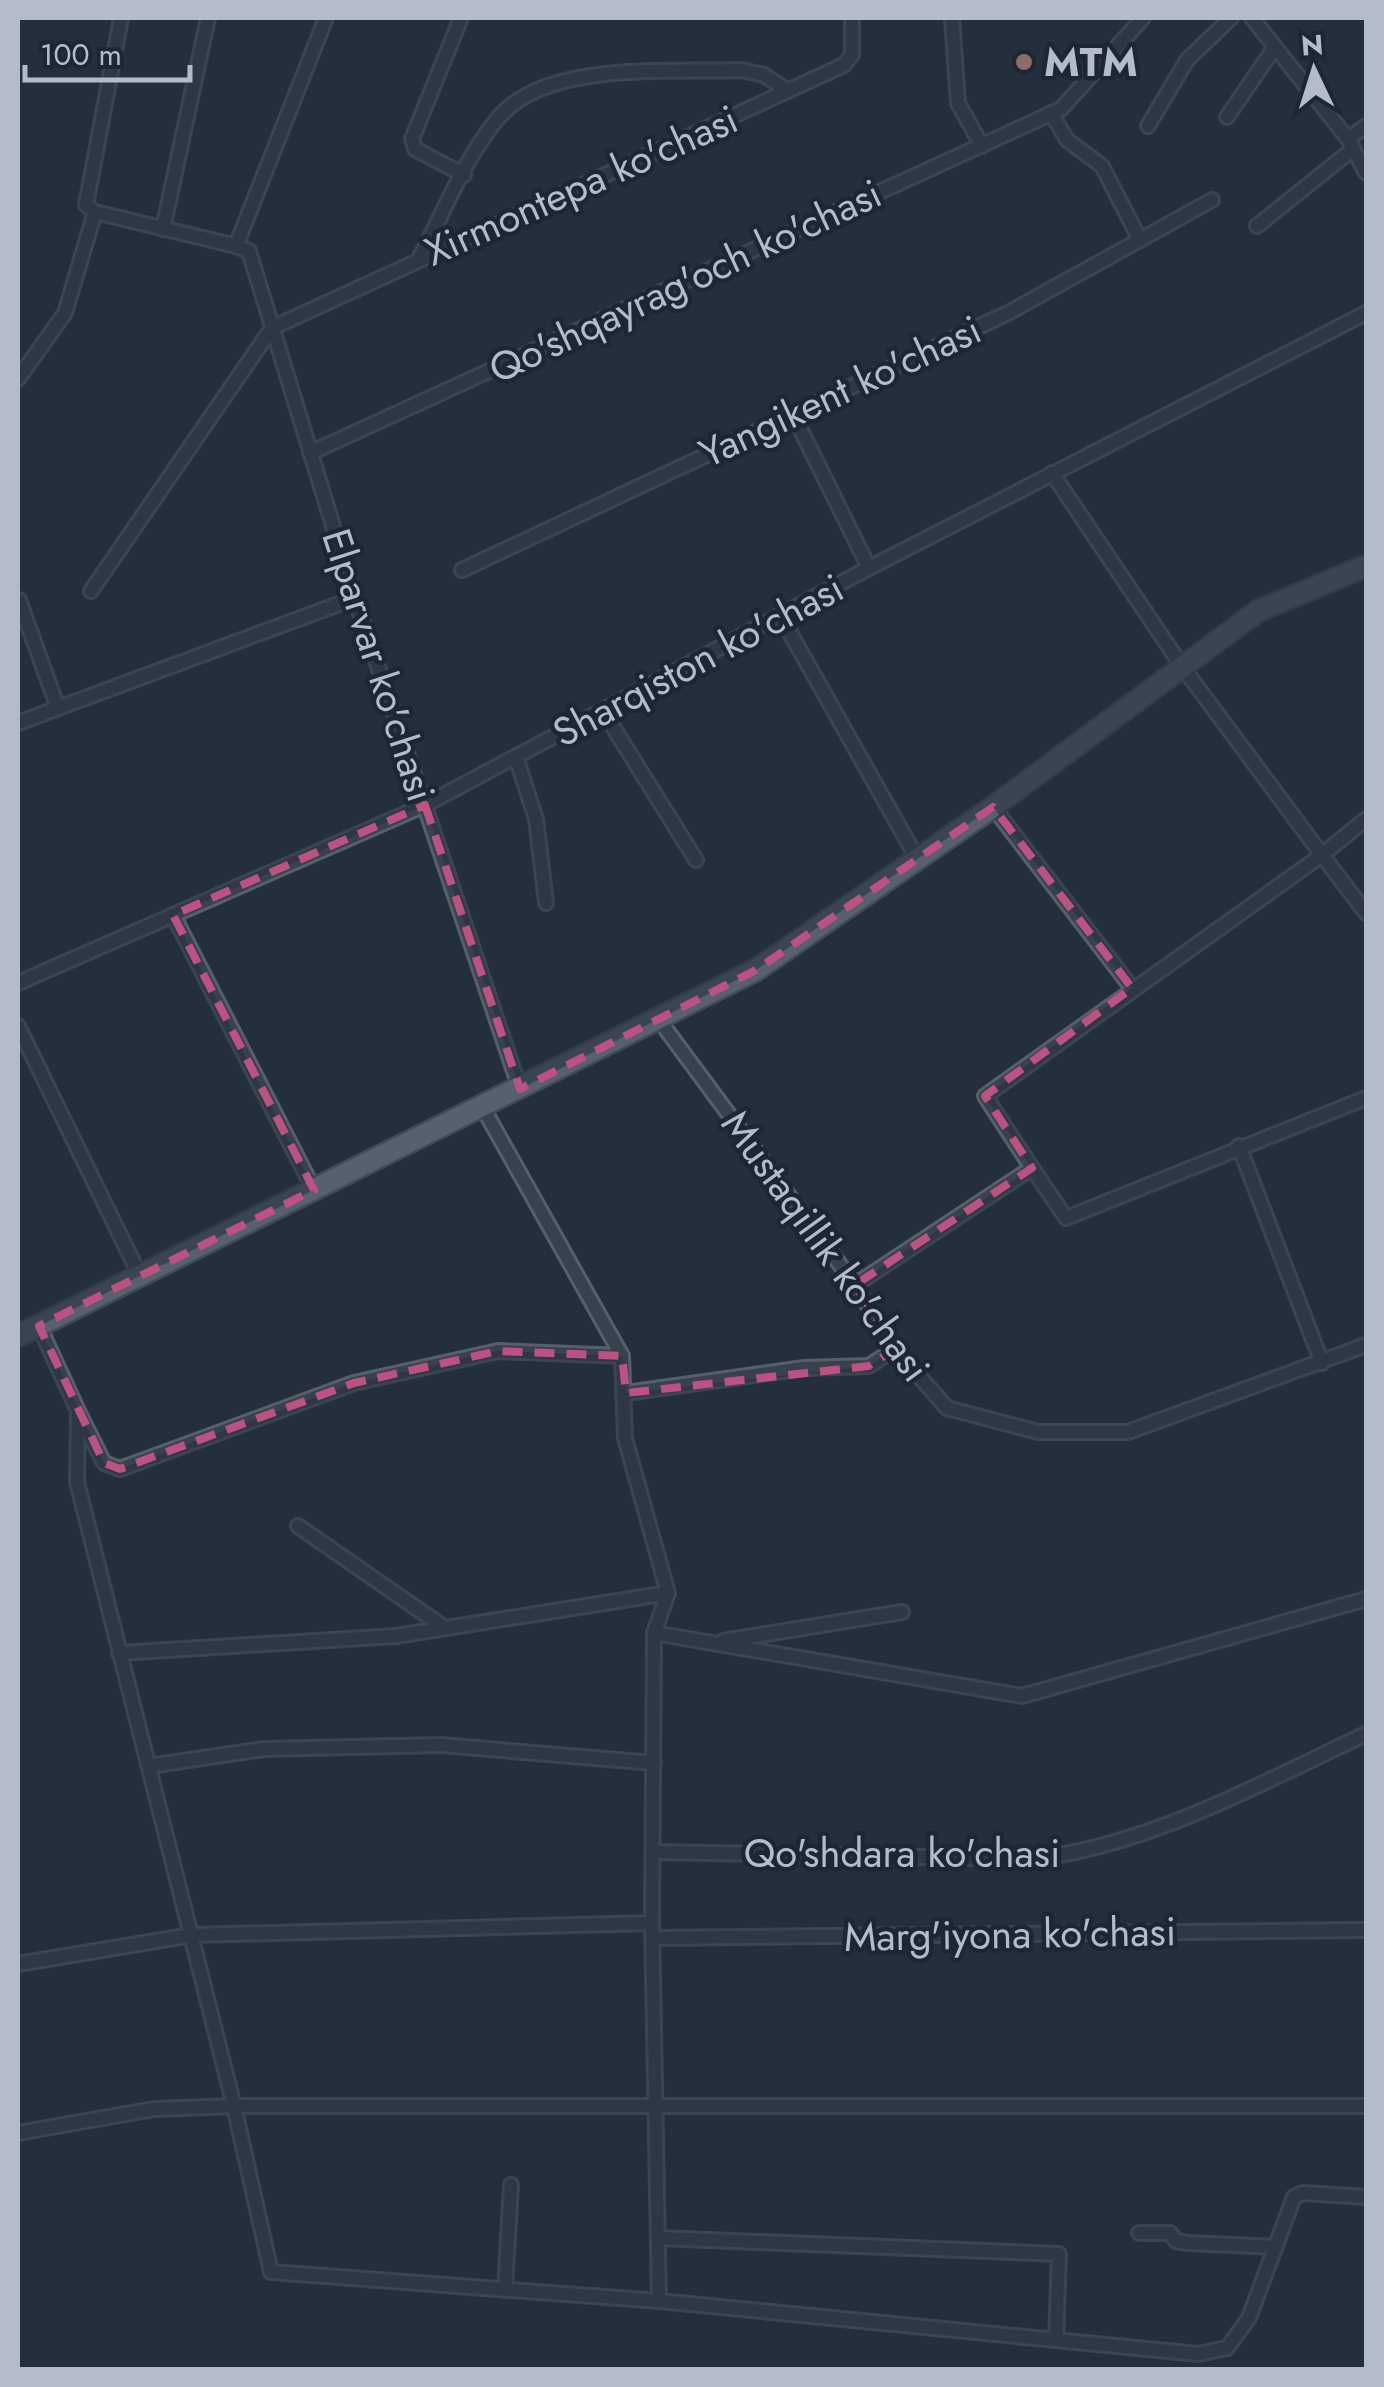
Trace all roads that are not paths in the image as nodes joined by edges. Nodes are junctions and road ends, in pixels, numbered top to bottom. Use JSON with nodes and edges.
{"nodes":[{"id":1,"x":120,"y":18,"type":"edge"},
{"id":2,"x":208,"y":18,"type":"edge"},
{"id":3,"x":326,"y":18,"type":"edge"},
{"id":4,"x":461,"y":18,"type":"edge"},
{"id":5,"x":852,"y":18,"type":"edge"},
{"id":6,"x":952,"y":18,"type":"edge"},
{"id":7,"x":1143,"y":18,"type":"edge"},
{"id":8,"x":1231,"y":18,"type":"edge"},
{"id":9,"x":1252,"y":18,"type":"edge"},
{"id":10,"x":1275,"y":47,"type":"junction"},
{"id":11,"x":788,"y":92,"type":"junction"},
{"id":12,"x":1056,"y":111,"type":"junction"},
{"id":13,"x":1226,"y":117,"type":"dead end"},
{"id":14,"x":1148,"y":126,"type":"dead end"},
{"id":15,"x":1366,"y":126,"type":"edge"},
{"id":16,"x":1350,"y":144,"type":"junction"},
{"id":17,"x":982,"y":146,"type":"junction"},
{"id":18,"x":1366,"y":173,"type":"edge"},
{"id":19,"x":464,"y":174,"type":"junction"},
{"id":20,"x":1212,"y":200,"type":"dead end"},
{"id":21,"x":94,"y":212,"type":"junction"},
{"id":22,"x":1257,"y":226,"type":"dead end"},
{"id":23,"x":164,"y":229,"type":"junction"},
{"id":24,"x":1140,"y":240,"type":"junction"},
{"id":25,"x":236,"y":246,"type":"junction"},
{"id":26,"x":420,"y":258,"type":"junction"},
{"id":27,"x":1366,"y":313,"type":"edge"},
{"id":28,"x":272,"y":328,"type":"junction"},
{"id":29,"x":18,"y":378,"type":"edge"},
{"id":30,"x":792,"y":412,"type":"junction"},
{"id":31,"x":310,"y":453,"type":"junction"},
{"id":32,"x":1052,"y":473,"type":"junction"},
{"id":33,"x":1366,"y":566,"type":"edge"},
{"id":34,"x":869,"y":568,"type":"junction"},
{"id":35,"x":462,"y":570,"type":"dead end"},
{"id":36,"x":92,"y":591,"type":"dead end"},
{"id":37,"x":355,"y":598,"type":"junction"},
{"id":38,"x":19,"y":600,"type":"edge"},
{"id":39,"x":780,"y":616,"type":"junction"},
{"id":40,"x":1181,"y":665,"type":"junction"},
{"id":41,"x":58,"y":708,"type":"junction"},
{"id":42,"x":603,"y":711,"type":"junction"},
{"id":43,"x":18,"y":723,"type":"edge"},
{"id":44,"x":516,"y":757,"type":"junction"},
{"id":45,"x":426,"y":805,"type":"junction"},
{"id":46,"x":993,"y":808,"type":"junction"},
{"id":47,"x":1366,"y":819,"type":"edge"},
{"id":48,"x":1322,"y":855,"type":"junction"},
{"id":49,"x":696,"y":860,"type":"dead end"},
{"id":50,"x":918,"y":860,"type":"junction"},
{"id":51,"x":546,"y":903,"type":"dead end"},
{"id":52,"x":1366,"y":913,"type":"edge"},
{"id":53,"x":172,"y":914,"type":"junction"},
{"id":54,"x":18,"y":982,"type":"edge"},
{"id":55,"x":1132,"y":988,"type":"junction"},
{"id":56,"x":659,"y":1020,"type":"junction"},
{"id":57,"x":18,"y":1026,"type":"edge"},
{"id":58,"x":520,"y":1089,"type":"junction"},
{"id":59,"x":1366,"y":1098,"type":"edge"},
{"id":60,"x":483,"y":1108,"type":"junction"},
{"id":61,"x":1239,"y":1146,"type":"junction"},
{"id":62,"x":1032,"y":1168,"type":"junction"},
{"id":63,"x":314,"y":1190,"type":"junction"},
{"id":64,"x":140,"y":1276,"type":"junction"},
{"id":65,"x":855,"y":1286,"type":"junction"},
{"id":66,"x":39,"y":1326,"type":"junction"},
{"id":67,"x":18,"y":1336,"type":"edge"},
{"id":68,"x":1366,"y":1345,"type":"edge"},
{"id":69,"x":896,"y":1349,"type":"junction"},
{"id":70,"x":622,"y":1356,"type":"junction"},
{"id":71,"x":1322,"y":1363,"type":"junction"},
{"id":72,"x":626,"y":1392,"type":"junction"},
{"id":73,"x":78,"y":1410,"type":"junction"},
{"id":74,"x":298,"y":1526,"type":"dead end"},
{"id":75,"x":668,"y":1593,"type":"junction"},
{"id":76,"x":1366,"y":1598,"type":"edge"},
{"id":77,"x":902,"y":1612,"type":"dead end"},
{"id":78,"x":444,"y":1628,"type":"junction"},
{"id":79,"x":654,"y":1634,"type":"junction"},
{"id":80,"x":710,"y":1643,"type":"junction"},
{"id":81,"x":119,"y":1653,"type":"junction"},
{"id":82,"x":1366,"y":1734,"type":"edge"},
{"id":83,"x":654,"y":1764,"type":"junction"},
{"id":84,"x":149,"y":1766,"type":"junction"},
{"id":85,"x":652,"y":1852,"type":"junction"},
{"id":86,"x":652,"y":1923,"type":"junction"},
{"id":87,"x":1366,"y":1930,"type":"edge"},
{"id":88,"x":192,"y":1935,"type":"junction"},
{"id":89,"x":653,"y":1938,"type":"junction"},
{"id":90,"x":18,"y":1964,"type":"edge"},
{"id":91,"x":234,"y":2106,"type":"junction"},
{"id":92,"x":658,"y":2106,"type":"junction"},
{"id":93,"x":1366,"y":2106,"type":"edge"},
{"id":94,"x":18,"y":2134,"type":"edge"},
{"id":95,"x":512,"y":2185,"type":"dead end"},
{"id":96,"x":1366,"y":2197,"type":"edge"},
{"id":97,"x":1139,"y":2233,"type":"dead end"},
{"id":98,"x":659,"y":2238,"type":"junction"},
{"id":99,"x":1275,"y":2248,"type":"junction"},
{"id":100,"x":505,"y":2290,"type":"junction"},
{"id":101,"x":659,"y":2301,"type":"junction"},
{"id":102,"x":1056,"y":2340,"type":"junction"}],
"edges":[{"from":1,"to":21,"type":"street"},
{"from":2,"to":23,"type":"street"},
{"from":3,"to":25,"type":"street"},
{"from":4,"to":19,"type":"street"},
{"from":5,"to":11,"type":"street","name":"Xirmontepa ko'chasi"},
{"from":6,"to":17,"type":"street"},
{"from":7,"to":12,"type":"street"},
{"from":8,"to":14,"type":"street"},
{"from":9,"to":10,"type":"street"},
{"from":10,"to":13,"type":"street"},
{"from":10,"to":16,"type":"street"},
{"from":11,"to":19,"type":"street"},
{"from":11,"to":26,"type":"street","name":"Xirmontepa ko'chasi"},
{"from":12,"to":17,"type":"street","name":"Qo'shqayrag'och ko'chasi"},
{"from":12,"to":24,"type":"street"},
{"from":15,"to":16,"type":"street"},
{"from":16,"to":18,"type":"street"},
{"from":16,"to":22,"type":"street"},
{"from":17,"to":31,"type":"street","name":"Qo'shqayrag'och ko'chasi"},
{"from":19,"to":26,"type":"street"},
{"from":20,"to":24,"type":"street","name":"Yangikent ko'chasi"},
{"from":21,"to":23,"type":"street"},
{"from":21,"to":29,"type":"street"},
{"from":23,"to":25,"type":"street"},
{"from":24,"to":30,"type":"street","name":"Yangikent ko'chasi"},
{"from":25,"to":28,"type":"street","name":"Elparvar ko'chasi"},
{"from":26,"to":28,"type":"street","name":"Xirmontepa ko'chasi"},
{"from":27,"to":32,"type":"street","name":"Sharqiston ko'chasi"},
{"from":28,"to":31,"type":"street","name":"Elparvar ko'chasi"},
{"from":28,"to":36,"type":"street"},
{"from":30,"to":34,"type":"street"},
{"from":30,"to":35,"type":"street","name":"Yangikent ko'chasi"},
{"from":31,"to":37,"type":"street","name":"Elparvar ko'chasi"},
{"from":32,"to":34,"type":"street","name":"Sharqiston ko'chasi"},
{"from":32,"to":40,"type":"street"},
{"from":33,"to":40,"type":"main road"},
{"from":34,"to":39,"type":"street","name":"Sharqiston ko'chasi"},
{"from":37,"to":41,"type":"street"},
{"from":37,"to":45,"type":"street","name":"Elparvar ko'chasi"},
{"from":38,"to":41,"type":"street"},
{"from":39,"to":42,"type":"street","name":"Sharqiston ko'chasi"},
{"from":39,"to":50,"type":"street"},
{"from":40,"to":46,"type":"main road"},
{"from":40,"to":48,"type":"street"},
{"from":41,"to":43,"type":"street"},
{"from":42,"to":44,"type":"street","name":"Sharqiston ko'chasi"},
{"from":42,"to":49,"type":"street"},
{"from":44,"to":45,"type":"street","name":"Sharqiston ko'chasi"},
{"from":44,"to":51,"type":"street"},
{"from":45,"to":53,"type":"street","name":"Sharqiston ko'chasi"},
{"from":45,"to":58,"type":"street","name":"Elparvar ko'chasi"},
{"from":46,"to":50,"type":"main road"},
{"from":46,"to":55,"type":"street"},
{"from":47,"to":48,"type":"street"},
{"from":48,"to":52,"type":"street"},
{"from":48,"to":55,"type":"street"},
{"from":50,"to":56,"type":"main road"},
{"from":53,"to":54,"type":"street","name":"Sharqiston ko'chasi"},
{"from":53,"to":63,"type":"street"},
{"from":55,"to":62,"type":"street"},
{"from":56,"to":58,"type":"main road"},
{"from":56,"to":65,"type":"street","name":"Mustaqillik ko'chasi"},
{"from":57,"to":64,"type":"street"},
{"from":58,"to":60,"type":"main road"},
{"from":59,"to":61,"type":"street"},
{"from":60,"to":63,"type":"main road"},
{"from":60,"to":70,"type":"street"},
{"from":61,"to":62,"type":"street"},
{"from":61,"to":71,"type":"street"},
{"from":62,"to":65,"type":"street"},
{"from":63,"to":64,"type":"main road"},
{"from":64,"to":66,"type":"main road"},
{"from":65,"to":69,"type":"street","name":"Mustaqillik ko'chasi"},
{"from":66,"to":67,"type":"main road"},
{"from":66,"to":73,"type":"street"},
{"from":68,"to":71,"type":"street","name":"Mustaqillik ko'chasi"},
{"from":69,"to":71,"type":"street","name":"Mustaqillik ko'chasi"},
{"from":69,"to":72,"type":"street"},
{"from":70,"to":72,"type":"street"},
{"from":70,"to":73,"type":"street"},
{"from":72,"to":75,"type":"street"},
{"from":73,"to":81,"type":"street"},
{"from":74,"to":78,"type":"street"},
{"from":75,"to":78,"type":"street"},
{"from":75,"to":79,"type":"street"},
{"from":76,"to":80,"type":"street"},
{"from":77,"to":80,"type":"street"},
{"from":78,"to":81,"type":"street"},
{"from":79,"to":80,"type":"street"},
{"from":79,"to":83,"type":"street"},
{"from":81,"to":84,"type":"street"},
{"from":82,"to":85,"type":"street","name":"Qo'shdara ko'chasi"},
{"from":83,"to":84,"type":"street"},
{"from":83,"to":85,"type":"street"},
{"from":84,"to":88,"type":"street"},
{"from":85,"to":86,"type":"street"},
{"from":86,"to":88,"type":"street"},
{"from":86,"to":89,"type":"street"},
{"from":87,"to":89,"type":"street","name":"Marg'iyona ko'chasi"},
{"from":88,"to":90,"type":"street"},
{"from":88,"to":91,"type":"street"},
{"from":89,"to":92,"type":"street"},
{"from":91,"to":92,"type":"street"},
{"from":91,"to":94,"type":"street"},
{"from":91,"to":100,"type":"street"},
{"from":92,"to":93,"type":"street"},
{"from":92,"to":98,"type":"street"},
{"from":95,"to":100,"type":"street"},
{"from":96,"to":99,"type":"street"},
{"from":97,"to":99,"type":"street"},
{"from":98,"to":101,"type":"street"},
{"from":98,"to":102,"type":"street"},
{"from":99,"to":102,"type":"street"},
{"from":100,"to":101,"type":"street"},
{"from":101,"to":102,"type":"street"}]}
